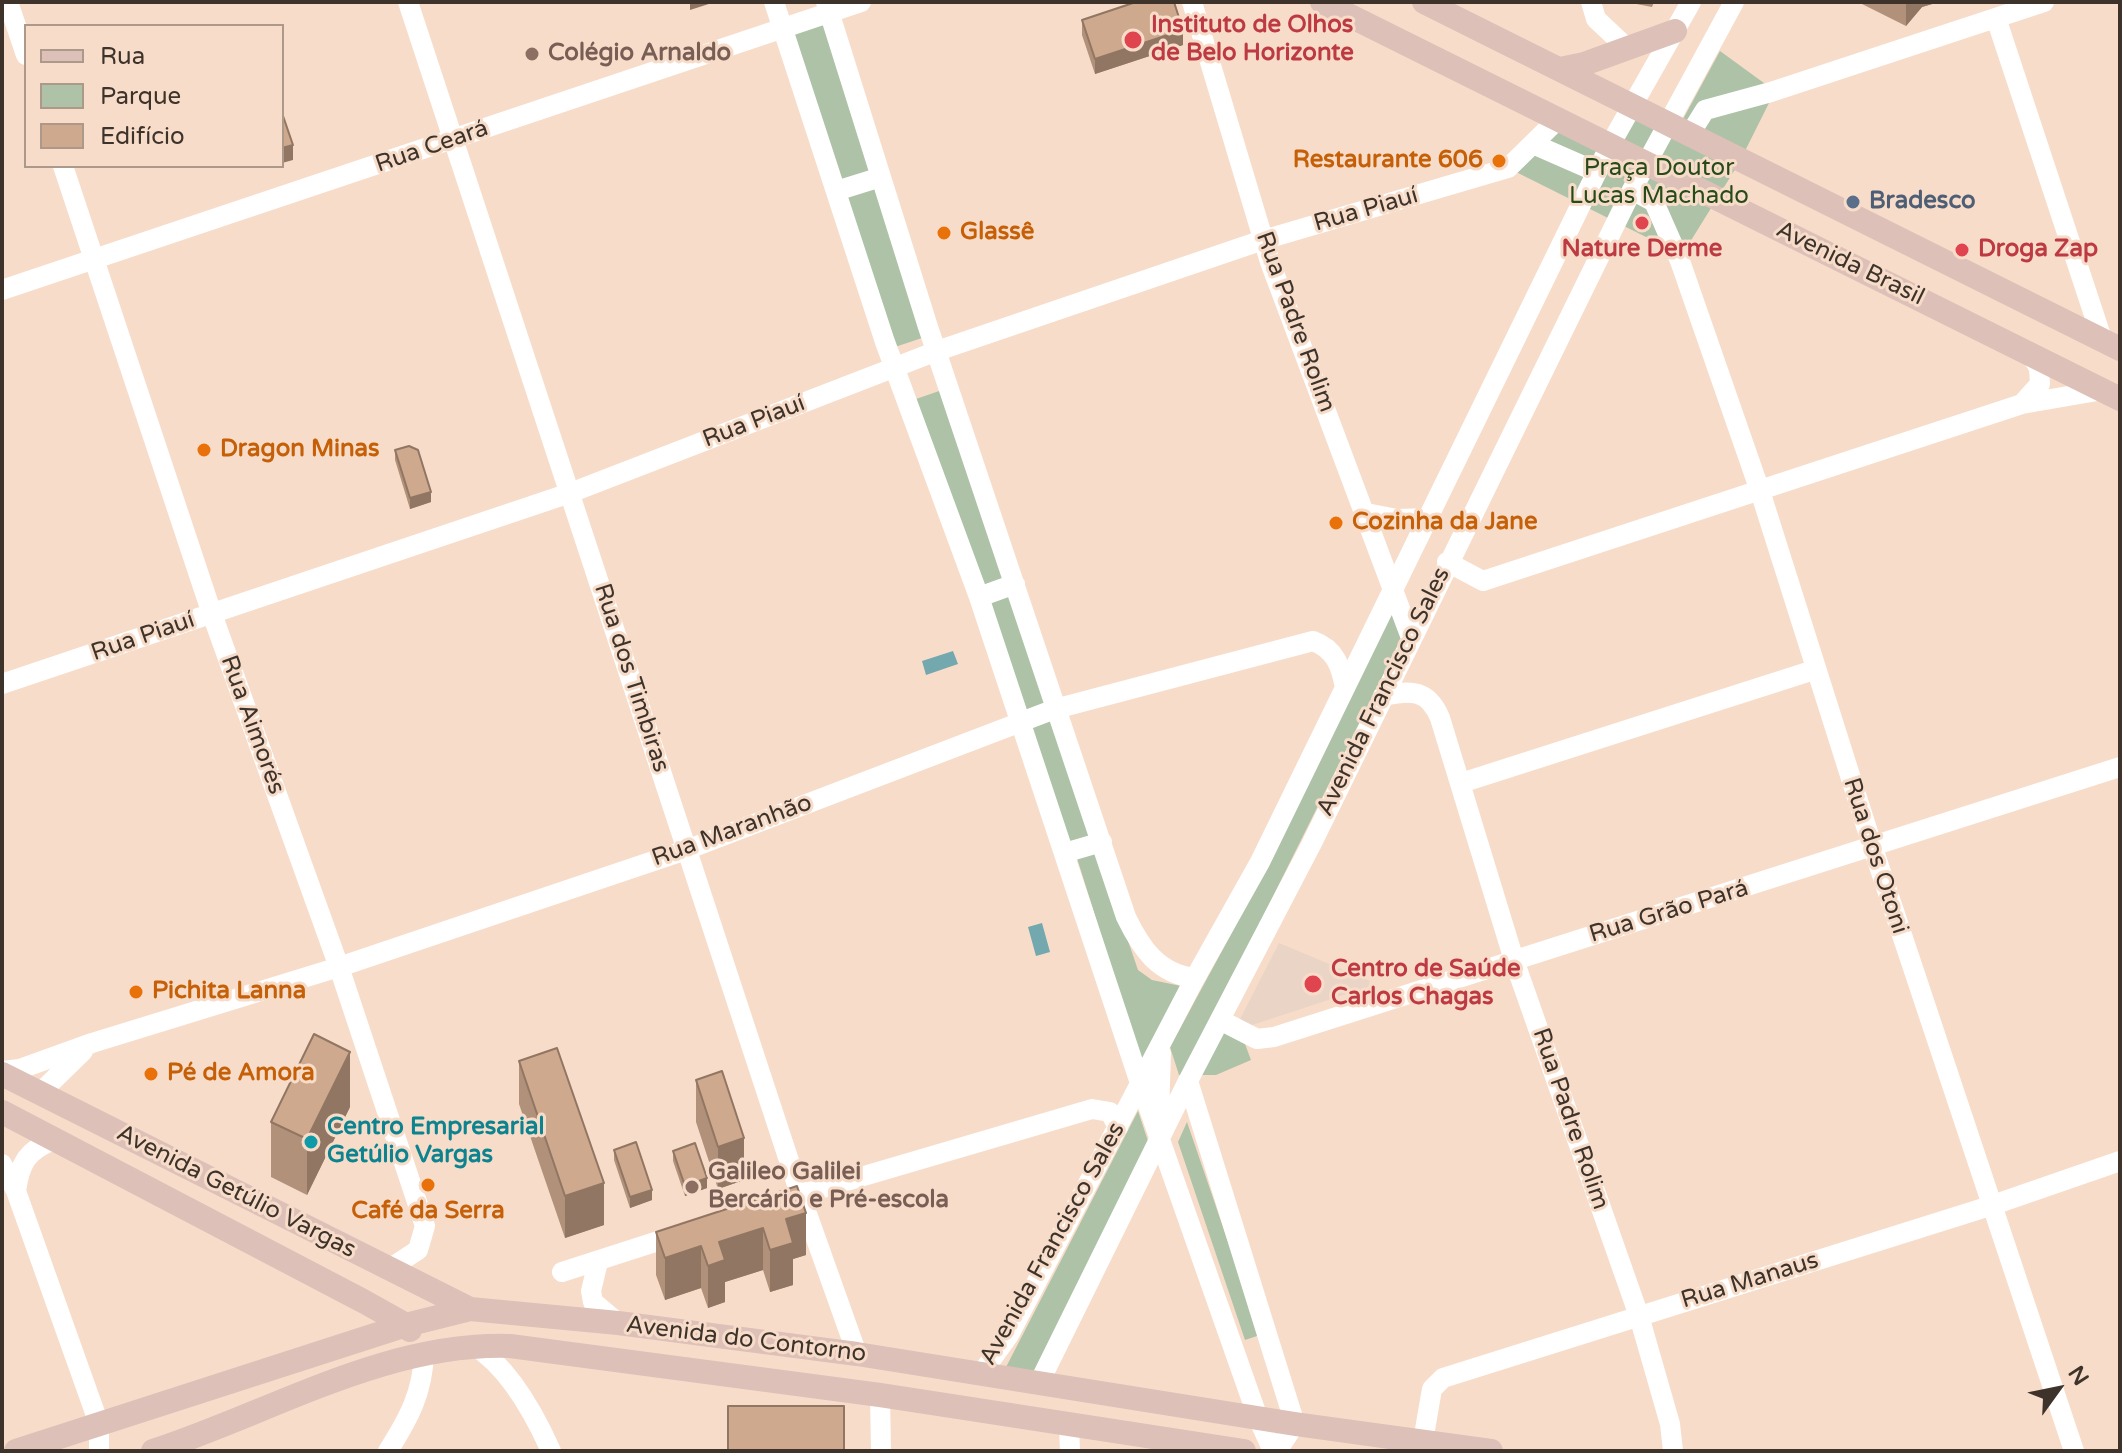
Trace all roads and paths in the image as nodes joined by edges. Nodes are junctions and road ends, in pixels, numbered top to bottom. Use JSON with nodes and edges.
{"nodes":[{"id":1,"x":8,"y":2,"type":"edge"},
{"id":2,"x":408,"y":2,"type":"edge"},
{"id":3,"x":774,"y":2,"type":"edge"},
{"id":4,"x":861,"y":2,"type":"edge"},
{"id":5,"x":1192,"y":2,"type":"edge"},
{"id":6,"x":1322,"y":2,"type":"edge"},
{"id":7,"x":1424,"y":2,"type":"edge"},
{"id":8,"x":1691,"y":2,"type":"edge"},
{"id":9,"x":1734,"y":2,"type":"edge"},
{"id":10,"x":2044,"y":2,"type":"edge"},
{"id":11,"x":828,"y":8,"type":"edge"},
{"id":12,"x":1593,"y":11,"type":"edge"},
{"id":13,"x":800,"y":12,"type":"edge"},
{"id":14,"x":1996,"y":18,"type":"junction"},
{"id":15,"x":783,"y":28,"type":"junction"},
{"id":16,"x":1675,"y":31,"type":"junction"},
{"id":17,"x":24,"y":49,"type":"edge"},
{"id":18,"x":1628,"y":49,"type":"junction"},
{"id":19,"x":1560,"y":69,"type":"junction"},
{"id":20,"x":1683,"y":98,"type":"junction"},
{"id":21,"x":1633,"y":104,"type":"junction"},
{"id":22,"x":1705,"y":110,"type":"junction"},
{"id":23,"x":1557,"y":120,"type":"junction"},
{"id":24,"x":1680,"y":128,"type":"junction"},
{"id":25,"x":453,"y":140,"type":"junction"},
{"id":26,"x":1533,"y":144,"type":"junction"},
{"id":27,"x":1610,"y":145,"type":"junction"},
{"id":28,"x":64,"y":168,"type":"edge"},
{"id":29,"x":1657,"y":168,"type":"junction"},
{"id":30,"x":1597,"y":172,"type":"junction"},
{"id":31,"x":881,"y":177,"type":"junction"},
{"id":32,"x":1632,"y":190,"type":"junction"},
{"id":33,"x":836,"y":191,"type":"junction"},
{"id":34,"x":1654,"y":202,"type":"junction"},
{"id":35,"x":1263,"y":240,"type":"junction"},
{"id":36,"x":94,"y":260,"type":"junction"},
{"id":37,"x":2,"y":290,"type":"edge"},
{"id":38,"x":2111,"y":346,"type":"edge"},
{"id":39,"x":937,"y":351,"type":"junction"},
{"id":40,"x":2030,"y":353,"type":"junction"},
{"id":41,"x":894,"y":368,"type":"junction"},
{"id":42,"x":2112,"y":394,"type":"edge"},
{"id":43,"x":2022,"y":404,"type":"junction"},
{"id":44,"x":1760,"y":491,"type":"junction"},
{"id":45,"x":570,"y":493,"type":"junction"},
{"id":46,"x":1366,"y":513,"type":"junction"},
{"id":47,"x":1429,"y":518,"type":"junction"},
{"id":48,"x":1447,"y":562,"type":"junction"},
{"id":49,"x":1015,"y":584,"type":"junction"},
{"id":50,"x":1394,"y":588,"type":"junction"},
{"id":51,"x":979,"y":597,"type":"junction"},
{"id":52,"x":212,"y":614,"type":"junction"},
{"id":53,"x":1411,"y":638,"type":"junction"},
{"id":54,"x":1814,"y":670,"type":"junction"},
{"id":55,"x":2,"y":684,"type":"edge"},
{"id":56,"x":1345,"y":688,"type":"junction"},
{"id":57,"x":1383,"y":696,"type":"junction"},
{"id":58,"x":1055,"y":709,"type":"junction"},
{"id":59,"x":1022,"y":721,"type":"junction"},
{"id":60,"x":2120,"y":767,"type":"edge"},
{"id":61,"x":1461,"y":783,"type":"junction"},
{"id":62,"x":1102,"y":842,"type":"junction"},
{"id":63,"x":1873,"y":848,"type":"junction"},
{"id":64,"x":686,"y":850,"type":"junction"},
{"id":65,"x":1064,"y":853,"type":"junction"},
{"id":66,"x":1260,"y":862,"type":"junction"},
{"id":67,"x":1292,"y":880,"type":"junction"},
{"id":68,"x":1514,"y":960,"type":"junction"},
{"id":69,"x":339,"y":967,"type":"junction"},
{"id":70,"x":1195,"y":978,"type":"junction"},
{"id":71,"x":1220,"y":1020,"type":"junction"},
{"id":72,"x":1165,"y":1036,"type":"junction"},
{"id":73,"x":92,"y":1043,"type":"junction"},
{"id":74,"x":2,"y":1073,"type":"edge"},
{"id":75,"x":1188,"y":1081,"type":"junction"},
{"id":76,"x":1140,"y":1083,"type":"junction"},
{"id":77,"x":40,"y":1093,"type":"junction"},
{"id":78,"x":2,"y":1112,"type":"edge"},
{"id":79,"x":1118,"y":1127,"type":"junction"},
{"id":80,"x":54,"y":1140,"type":"junction"},
{"id":81,"x":1160,"y":1140,"type":"junction"},
{"id":82,"x":2120,"y":1161,"type":"edge"},
{"id":83,"x":2,"y":1164,"type":"edge"},
{"id":84,"x":16,"y":1191,"type":"junction"},
{"id":85,"x":800,"y":1194,"type":"junction"},
{"id":86,"x":771,"y":1203,"type":"edge"},
{"id":87,"x":1990,"y":1206,"type":"junction"},
{"id":88,"x":699,"y":1228,"type":"edge"},
{"id":89,"x":598,"y":1262,"type":"junction"},
{"id":90,"x":389,"y":1269,"type":"junction"},
{"id":91,"x":562,"y":1272,"type":"dead end"},
{"id":92,"x":470,"y":1309,"type":"junction"},
{"id":93,"x":1639,"y":1316,"type":"junction"},
{"id":94,"x":618,"y":1323,"type":"junction"},
{"id":95,"x":406,"y":1325,"type":"junction"},
{"id":96,"x":473,"y":1345,"type":"junction"},
{"id":97,"x":523,"y":1348,"type":"junction"},
{"id":98,"x":424,"y":1353,"type":"junction"},
{"id":99,"x":857,"y":1354,"type":"junction"},
{"id":100,"x":1275,"y":1361,"type":"junction"},
{"id":101,"x":1242,"y":1370,"type":"junction"},
{"id":102,"x":981,"y":1374,"type":"junction"},
{"id":103,"x":1039,"y":1383,"type":"junction"},
{"id":104,"x":517,"y":1391,"type":"junction"},
{"id":105,"x":890,"y":1397,"type":"junction"},
{"id":106,"x":1258,"y":1418,"type":"junction"},
{"id":107,"x":99,"y":1424,"type":"junction"},
{"id":108,"x":1295,"y":1424,"type":"junction"},
{"id":109,"x":1069,"y":1426,"type":"junction"},
{"id":110,"x":1423,"y":1441,"type":"junction"},
{"id":111,"x":159,"y":1450,"type":"edge"},
{"id":112,"x":16,"y":1451,"type":"edge"},
{"id":113,"x":99,"y":1451,"type":"edge"},
{"id":114,"x":388,"y":1451,"type":"edge"},
{"id":115,"x":551,"y":1451,"type":"edge"},
{"id":116,"x":881,"y":1451,"type":"edge"},
{"id":117,"x":1070,"y":1451,"type":"edge"},
{"id":118,"x":1244,"y":1451,"type":"edge"},
{"id":119,"x":1275,"y":1451,"type":"edge"},
{"id":120,"x":1491,"y":1451,"type":"edge"},
{"id":121,"x":1673,"y":1451,"type":"edge"},
{"id":122,"x":2074,"y":1451,"type":"edge"}],
"edges":[{"from":1,"to":17,"type":"street"},
{"from":2,"to":25,"type":"street","name":"Rua dos Timbiras"},
{"from":3,"to":15,"type":"street"},
{"from":4,"to":11,"type":"street","name":"Rua Ceará"},
{"from":5,"to":35,"type":"street","name":"Rua Padre Rolim"},
{"from":6,"to":23,"type":"main road","name":"Avenida Brasil"},
{"from":7,"to":19,"type":"main road","name":"Avenida Brasil"},
{"from":8,"to":16,"type":"street","name":"Avenida Francisco Sales"},
{"from":9,"to":20,"type":"street","name":"Avenida Francisco Sales"},
{"from":10,"to":14,"type":"street"},
{"from":11,"to":13,"type":"street","name":"Rua Ceará"},
{"from":11,"to":31,"type":"street"},
{"from":12,"to":18,"type":"street"},
{"from":13,"to":15,"type":"street","name":"Rua Ceará"},
{"from":14,"to":22,"type":"street"},
{"from":14,"to":38,"type":"street"},
{"from":15,"to":25,"type":"street","name":"Rua Ceará"},
{"from":15,"to":33,"type":"street"},
{"from":16,"to":18,"type":"main road"},
{"from":16,"to":21,"type":"street","name":"Avenida Francisco Sales"},
{"from":18,"to":19,"type":"main road"},
{"from":19,"to":21,"type":"main road","name":"Avenida Brasil"},
{"from":20,"to":22,"type":"street"},
{"from":20,"to":24,"type":"street","name":"Avenida Francisco Sales"},
{"from":21,"to":24,"type":"main road","name":"Avenida Brasil"},
{"from":21,"to":27,"type":"street","name":"Avenida Francisco Sales"},
{"from":22,"to":24,"type":"street"},
{"from":23,"to":26,"type":"street"},
{"from":23,"to":27,"type":"main road","name":"Avenida Brasil"},
{"from":24,"to":29,"type":"street","name":"Avenida Francisco Sales"},
{"from":24,"to":38,"type":"main road","name":"Avenida Brasil"},
{"from":25,"to":36,"type":"street","name":"Rua Ceará"},
{"from":25,"to":45,"type":"street","name":"Rua dos Timbiras"},
{"from":26,"to":30,"type":"street"},
{"from":26,"to":35,"type":"street","name":"Rua Piauí"},
{"from":27,"to":29,"type":"main road","name":"Avenida Brasil"},
{"from":27,"to":30,"type":"street","name":"Avenida Francisco Sales"},
{"from":28,"to":36,"type":"street","name":"Rua Aimorés"},
{"from":29,"to":32,"type":"street","name":"Avenida Francisco Sales"},
{"from":29,"to":34,"type":"street"},
{"from":29,"to":40,"type":"main road","name":"Avenida Brasil"},
{"from":30,"to":47,"type":"street","name":"Avenida Francisco Sales"},
{"from":31,"to":33,"type":"street"},
{"from":31,"to":39,"type":"street"},
{"from":32,"to":34,"type":"street"},
{"from":32,"to":48,"type":"street","name":"Avenida Francisco Sales"},
{"from":33,"to":41,"type":"street"},
{"from":34,"to":44,"type":"street","name":"Rua dos Otoni"},
{"from":35,"to":39,"type":"street","name":"Rua Piauí"},
{"from":35,"to":46,"type":"street","name":"Rua Padre Rolim"},
{"from":36,"to":37,"type":"street","name":"Rua Ceará"},
{"from":36,"to":52,"type":"street","name":"Rua Aimorés"},
{"from":39,"to":41,"type":"street","name":"Rua Piauí"},
{"from":39,"to":49,"type":"street"},
{"from":40,"to":42,"type":"main road","name":"Avenida Brasil"},
{"from":40,"to":43,"type":"street"},
{"from":41,"to":45,"type":"street","name":"Rua Piauí"},
{"from":41,"to":51,"type":"street"},
{"from":42,"to":43,"type":"street"},
{"from":43,"to":44,"type":"street"},
{"from":44,"to":48,"type":"street"},
{"from":44,"to":54,"type":"street","name":"Rua dos Otoni"},
{"from":45,"to":52,"type":"street","name":"Rua Piauí"},
{"from":45,"to":64,"type":"street","name":"Rua dos Timbiras"},
{"from":46,"to":47,"type":"street"},
{"from":46,"to":50,"type":"street","name":"Rua Padre Rolim"},
{"from":47,"to":50,"type":"street","name":"Avenida Francisco Sales"},
{"from":48,"to":53,"type":"street","name":"Avenida Francisco Sales"},
{"from":49,"to":51,"type":"street"},
{"from":49,"to":58,"type":"street"},
{"from":50,"to":53,"type":"street","name":"Rua Padre Rolim"},
{"from":50,"to":56,"type":"street","name":"Avenida Francisco Sales"},
{"from":51,"to":59,"type":"street"},
{"from":52,"to":55,"type":"street","name":"Rua Piauí"},
{"from":52,"to":69,"type":"street","name":"Rua Aimorés"},
{"from":53,"to":57,"type":"street","name":"Avenida Francisco Sales"},
{"from":54,"to":61,"type":"street"},
{"from":54,"to":63,"type":"street","name":"Rua dos Otoni"},
{"from":56,"to":58,"type":"street","name":"Rua Maranhão"},
{"from":56,"to":66,"type":"street","name":"Avenida Francisco Sales"},
{"from":57,"to":61,"type":"street","name":"Rua Padre Rolim"},
{"from":57,"to":67,"type":"street","name":"Avenida Francisco Sales"},
{"from":58,"to":59,"type":"street","name":"Rua Maranhão"},
{"from":58,"to":62,"type":"street"},
{"from":59,"to":64,"type":"street","name":"Rua Maranhão"},
{"from":59,"to":65,"type":"street"},
{"from":60,"to":63,"type":"street","name":"Rua Grão Pará"},
{"from":61,"to":68,"type":"street","name":"Rua Padre Rolim"},
{"from":62,"to":65,"type":"street"},
{"from":62,"to":70,"type":"street"},
{"from":63,"to":68,"type":"street","name":"Rua Grão Pará"},
{"from":63,"to":87,"type":"street","name":"Rua dos Otoni"},
{"from":64,"to":69,"type":"street","name":"Rua Maranhão"},
{"from":64,"to":85,"type":"street","name":"Rua dos Timbiras"},
{"from":65,"to":76,"type":"street"},
{"from":66,"to":67,"type":"street"},
{"from":66,"to":70,"type":"street","name":"Avenida Francisco Sales"},
{"from":67,"to":71,"type":"street","name":"Avenida Francisco Sales"},
{"from":68,"to":71,"type":"street","name":"Rua Grão Pará"},
{"from":68,"to":93,"type":"street","name":"Rua Padre Rolim"},
{"from":69,"to":73,"type":"street","name":"Rua Maranhão"},
{"from":69,"to":90,"type":"street","name":"Rua Aimorés"},
{"from":70,"to":72,"type":"street","name":"Avenida Francisco Sales"},
{"from":71,"to":75,"type":"street","name":"Avenida Francisco Sales"},
{"from":72,"to":76,"type":"street","name":"Avenida Francisco Sales"},
{"from":72,"to":81,"type":"street"},
{"from":73,"to":74,"type":"street","name":"Rua Maranhão"},
{"from":73,"to":77,"type":"street","name":"Rua Maranhão"},
{"from":74,"to":77,"type":"main road","name":"Avenida Getúlio Vargas"},
{"from":75,"to":81,"type":"street","name":"Avenida Francisco Sales"},
{"from":75,"to":100,"type":"street"},
{"from":76,"to":79,"type":"street","name":"Avenida Francisco Sales"},
{"from":76,"to":81,"type":"street"},
{"from":77,"to":80,"type":"main road"},
{"from":77,"to":90,"type":"main road","name":"Avenida Getúlio Vargas"},
{"from":78,"to":80,"type":"main road","name":"Avenida Getúlio Vargas"},
{"from":79,"to":85,"type":"street"},
{"from":79,"to":102,"type":"street","name":"Avenida Francisco Sales"},
{"from":80,"to":84,"type":"street"},
{"from":80,"to":95,"type":"main road","name":"Avenida Getúlio Vargas"},
{"from":81,"to":101,"type":"street"},
{"from":81,"to":103,"type":"street","name":"Avenida Francisco Sales"},
{"from":82,"to":87,"type":"street","name":"Rua Manaus"},
{"from":83,"to":84,"type":"street"},
{"from":84,"to":107,"type":"street"},
{"from":85,"to":86,"type":"street"},
{"from":85,"to":99,"type":"street","name":"Rua dos Timbiras"},
{"from":87,"to":93,"type":"street","name":"Rua Manaus"},
{"from":87,"to":122,"type":"street","name":"Rua dos Otoni"},
{"from":88,"to":89,"type":"street"},
{"from":89,"to":91,"type":"street"},
{"from":89,"to":94,"type":"street"},
{"from":90,"to":92,"type":"main road","name":"Avenida Getúlio Vargas"},
{"from":92,"to":94,"type":"main road","name":"Avenida do Contorno"},
{"from":92,"to":95,"type":"main road","name":"Avenida do Contorno"},
{"from":93,"to":110,"type":"street","name":"Rua Manaus"},
{"from":93,"to":121,"type":"street","name":"Rua Padre Rolim"},
{"from":94,"to":99,"type":"main road","name":"Avenida do Contorno"},
{"from":95,"to":98,"type":"main road","name":"Avenida Getúlio Vargas"},
{"from":95,"to":107,"type":"main road","name":"Avenida do Contorno"},
{"from":96,"to":97,"type":"main road","name":"Avenida do Contorno"},
{"from":96,"to":98,"type":"main road","name":"Avenida do Contorno"},
{"from":96,"to":104,"type":"street"},
{"from":97,"to":104,"type":"street"},
{"from":97,"to":105,"type":"main road","name":"Avenida do Contorno"},
{"from":98,"to":111,"type":"main road","name":"Avenida do Contorno"},
{"from":98,"to":114,"type":"street"},
{"from":99,"to":102,"type":"main road","name":"Avenida do Contorno"},
{"from":100,"to":101,"type":"street"},
{"from":100,"to":108,"type":"street"},
{"from":101,"to":106,"type":"street"},
{"from":102,"to":103,"type":"main road","name":"Avenida do Contorno"},
{"from":103,"to":105,"type":"main road"},
{"from":103,"to":106,"type":"main road","name":"Avenida do Contorno"},
{"from":104,"to":115,"type":"street"},
{"from":105,"to":109,"type":"main road","name":"Avenida do Contorno"},
{"from":105,"to":116,"type":"street"},
{"from":106,"to":108,"type":"main road","name":"Avenida do Contorno"},
{"from":106,"to":119,"type":"street"},
{"from":107,"to":112,"type":"main road","name":"Avenida do Contorno"},
{"from":107,"to":113,"type":"street"},
{"from":108,"to":110,"type":"main road","name":"Avenida do Contorno"},
{"from":108,"to":119,"type":"street"},
{"from":109,"to":117,"type":"street"},
{"from":109,"to":118,"type":"main road","name":"Avenida do Contorno"},
{"from":110,"to":120,"type":"main road","name":"Avenida do Contorno"}]}
